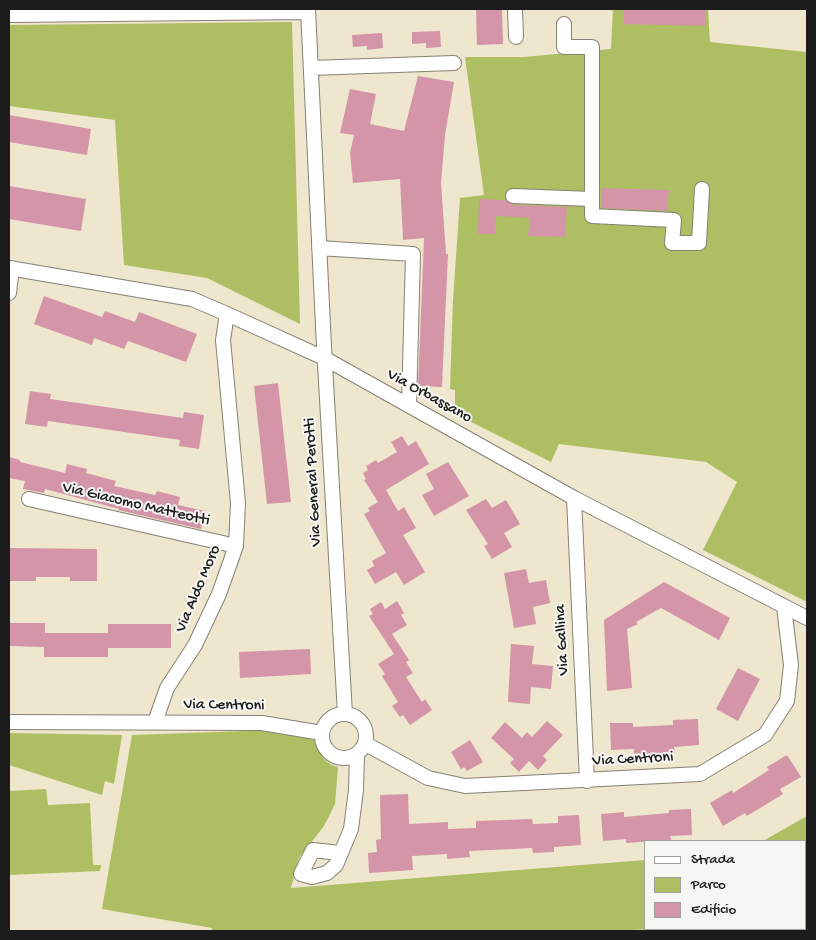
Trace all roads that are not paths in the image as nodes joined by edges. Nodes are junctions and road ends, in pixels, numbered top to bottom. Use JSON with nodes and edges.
{"nodes":[{"id":1,"x":515,"y":9,"type":"edge"},
{"id":2,"x":308,"y":10,"type":"edge"},
{"id":3,"x":116,"y":12,"type":"edge"},
{"id":4,"x":9,"y":15,"type":"edge"},
{"id":5,"x":564,"y":24,"type":"dead end"},
{"id":6,"x":516,"y":37,"type":"dead end"},
{"id":7,"x":454,"y":63,"type":"dead end"},
{"id":8,"x":311,"y":68,"type":"junction"},
{"id":9,"x":702,"y":190,"type":"dead end"},
{"id":10,"x":514,"y":196,"type":"dead end"},
{"id":11,"x":592,"y":199,"type":"junction"},
{"id":12,"x":319,"y":248,"type":"junction"},
{"id":13,"x":10,"y":268,"type":"edge"},
{"id":14,"x":9,"y":293,"type":"edge"},
{"id":15,"x":228,"y":314,"type":"junction"},
{"id":16,"x":324,"y":358,"type":"junction"},
{"id":17,"x":409,"y":406,"type":"junction"},
{"id":18,"x":574,"y":498,"type":"junction"},
{"id":19,"x":29,"y":499,"type":"dead end"},
{"id":20,"x":236,"y":546,"type":"junction"},
{"id":21,"x":784,"y":606,"type":"junction"},
{"id":22,"x":807,"y":618,"type":"edge"},
{"id":23,"x":345,"y":714,"type":"junction"},
{"id":24,"x":9,"y":722,"type":"edge"},
{"id":25,"x":155,"y":722,"type":"junction"},
{"id":26,"x":322,"y":733,"type":"junction"},
{"id":27,"x":361,"y":750,"type":"junction"},
{"id":28,"x":587,"y":781,"type":"junction"},
{"id":29,"x":340,"y":853,"type":"dead end"}],
"edges":[{"from":1,"to":6,"type":"street"},
{"from":2,"to":3,"type":"street"},
{"from":2,"to":8,"type":"street","name":"Via General Perotti"},
{"from":3,"to":4,"type":"street"},
{"from":5,"to":11,"type":"street"},
{"from":7,"to":8,"type":"street"},
{"from":8,"to":12,"type":"street","name":"Via General Perotti"},
{"from":9,"to":11,"type":"street"},
{"from":10,"to":11,"type":"street"},
{"from":12,"to":16,"type":"street","name":"Via General Perotti"},
{"from":12,"to":17,"type":"street"},
{"from":13,"to":14,"type":"street","name":"Via Orbassano"},
{"from":13,"to":15,"type":"street","name":"Via Orbassano"},
{"from":15,"to":16,"type":"street","name":"Via Orbassano"},
{"from":15,"to":20,"type":"street","name":"Via Aldo Moro"},
{"from":16,"to":17,"type":"street","name":"Via Orbassano"},
{"from":16,"to":23,"type":"street","name":"Via General Perotti"},
{"from":17,"to":18,"type":"street","name":"Via Orbassano"},
{"from":18,"to":21,"type":"street","name":"Via Orbassano"},
{"from":18,"to":28,"type":"street","name":"Via Gallina"},
{"from":19,"to":20,"type":"street","name":"Via Giacomo Matteotti"},
{"from":20,"to":25,"type":"street","name":"Via Aldo Moro"},
{"from":21,"to":22,"type":"street","name":"Via Orbassano"},
{"from":21,"to":28,"type":"street","name":"Via Centroni"},
{"from":23,"to":26,"type":"street"},
{"from":23,"to":27,"type":"street"},
{"from":24,"to":25,"type":"street"},
{"from":25,"to":26,"type":"street","name":"Via Centroni"},
{"from":26,"to":27,"type":"street","name":"Via Centroni"},
{"from":27,"to":28,"type":"street","name":"Via Centroni"},
{"from":27,"to":29,"type":"street"}]}
